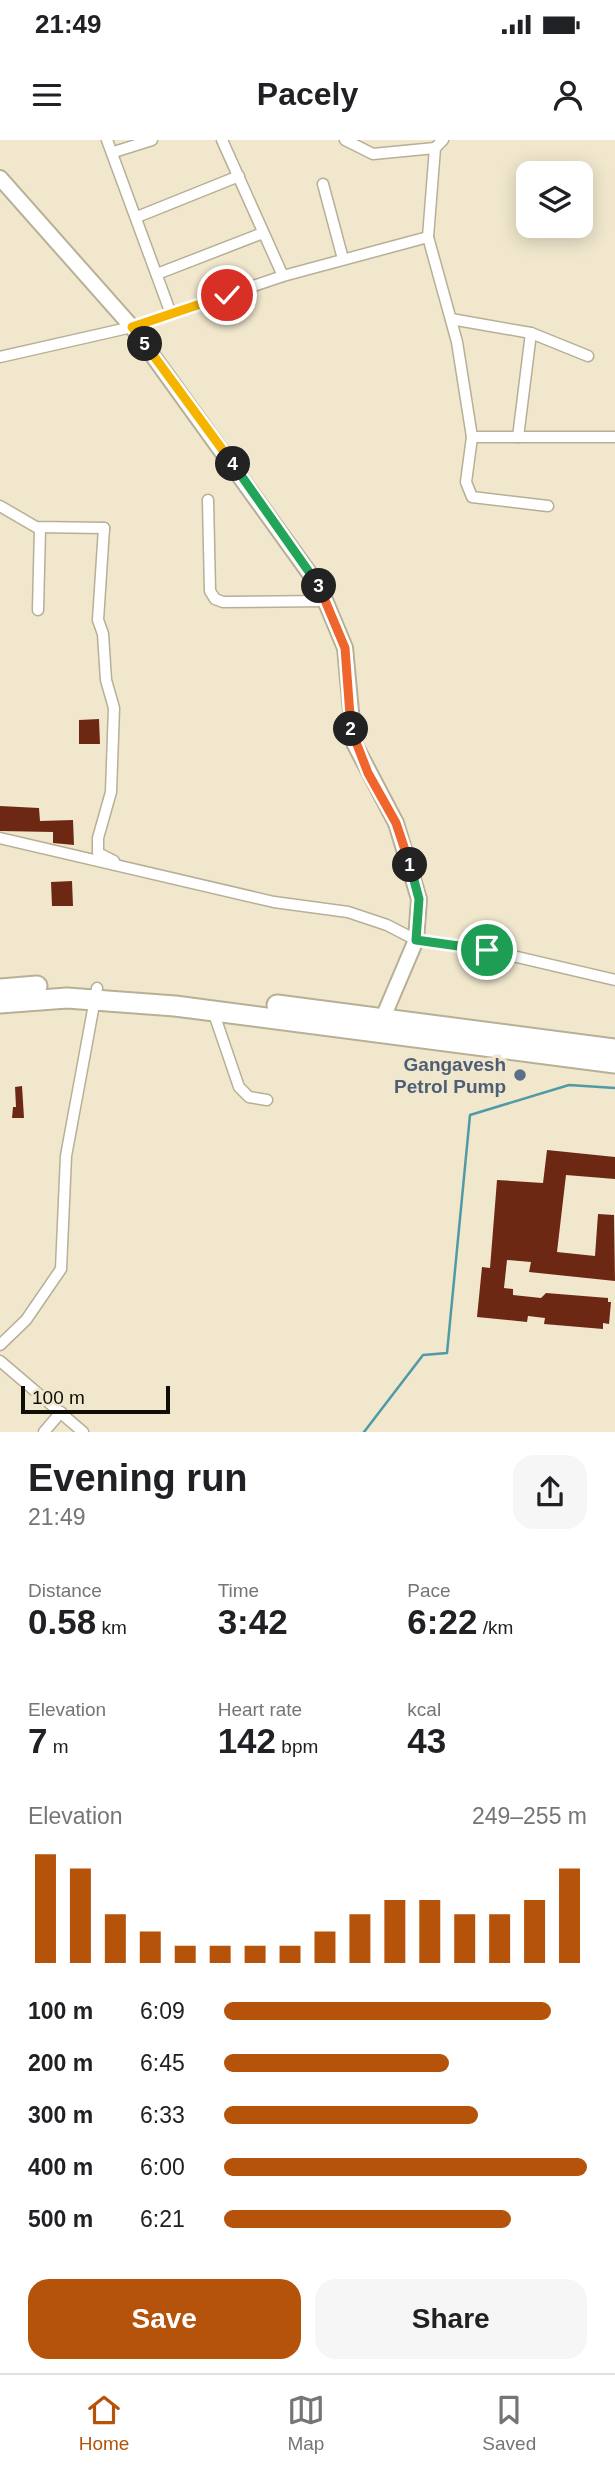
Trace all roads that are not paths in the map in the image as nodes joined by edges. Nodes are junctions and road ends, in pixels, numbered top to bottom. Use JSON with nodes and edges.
{"nodes":[{"id":1,"x":107,"y":140,"type":"edge"},
{"id":2,"x":152,"y":140,"type":"edge"},
{"id":3,"x":222,"y":140,"type":"edge"},
{"id":4,"x":345,"y":140,"type":"edge"},
{"id":5,"x":439,"y":144,"type":"edge"},
{"id":6,"x":396,"y":145,"type":"edge"},
{"id":7,"x":114,"y":152,"type":"junction"},
{"id":8,"x":239,"y":176,"type":"junction"},
{"id":9,"x":0,"y":178,"type":"edge"},
{"id":10,"x":323,"y":184,"type":"dead end"},
{"id":11,"x":137,"y":216,"type":"junction"},
{"id":12,"x":263,"y":233,"type":"junction"},
{"id":13,"x":428,"y":237,"type":"junction"},
{"id":14,"x":343,"y":259,"type":"junction"},
{"id":15,"x":157,"y":274,"type":"junction"},
{"id":16,"x":283,"y":276,"type":"junction"},
{"id":17,"x":171,"y":314,"type":"junction"},
{"id":18,"x":451,"y":319,"type":"junction"},
{"id":19,"x":132,"y":327,"type":"junction"},
{"id":20,"x":531,"y":334,"type":"junction"},
{"id":21,"x":588,"y":356,"type":"dead end"},
{"id":22,"x":0,"y":357,"type":"edge"},
{"id":23,"x":472,"y":437,"type":"junction"},
{"id":24,"x":615,"y":437,"type":"edge"},
{"id":25,"x":518,"y":438,"type":"junction"},
{"id":26,"x":208,"y":500,"type":"dead end"},
{"id":27,"x":0,"y":506,"type":"edge"},
{"id":28,"x":548,"y":506,"type":"dead end"},
{"id":29,"x":40,"y":528,"type":"junction"},
{"id":30,"x":327,"y":601,"type":"junction"},
{"id":31,"x":38,"y":610,"type":"dead end"},
{"id":32,"x":0,"y":838,"type":"edge"},
{"id":33,"x":147,"y":874,"type":"junction"},
{"id":34,"x":416,"y":940,"type":"junction"},
{"id":35,"x":615,"y":980,"type":"edge"},
{"id":36,"x":0,"y":989,"type":"edge"},
{"id":37,"x":96,"y":994,"type":"junction"},
{"id":38,"x":0,"y":1003,"type":"edge"},
{"id":39,"x":213,"y":1010,"type":"junction"},
{"id":40,"x":380,"y":1025,"type":"junction"},
{"id":41,"x":615,"y":1049,"type":"edge"},
{"id":42,"x":615,"y":1063,"type":"edge"},
{"id":43,"x":267,"y":1100,"type":"dead end"},
{"id":44,"x":0,"y":1345,"type":"edge"},
{"id":45,"x":0,"y":1361,"type":"edge"},
{"id":46,"x":61,"y":1412,"type":"junction"},
{"id":47,"x":44,"y":1432,"type":"edge"},
{"id":48,"x":83,"y":1432,"type":"edge"}],
"edges":[{"from":1,"to":7,"type":"street"},
{"from":2,"to":7,"type":"street"},
{"from":3,"to":8,"type":"street"},
{"from":4,"to":6,"type":"street"},
{"from":5,"to":6,"type":"street"},
{"from":5,"to":13,"type":"street"},
{"from":7,"to":11,"type":"street"},
{"from":8,"to":11,"type":"street"},
{"from":8,"to":12,"type":"street"},
{"from":9,"to":19,"type":"street"},
{"from":10,"to":14,"type":"street"},
{"from":11,"to":15,"type":"street"},
{"from":12,"to":15,"type":"street"},
{"from":12,"to":16,"type":"street"},
{"from":13,"to":14,"type":"street"},
{"from":13,"to":18,"type":"street"},
{"from":14,"to":16,"type":"street"},
{"from":15,"to":17,"type":"street"},
{"from":16,"to":17,"type":"street"},
{"from":17,"to":19,"type":"street"},
{"from":18,"to":20,"type":"street"},
{"from":18,"to":23,"type":"street"},
{"from":19,"to":22,"type":"street"},
{"from":19,"to":30,"type":"street"},
{"from":20,"to":21,"type":"street"},
{"from":20,"to":25,"type":"street"},
{"from":23,"to":25,"type":"street"},
{"from":23,"to":28,"type":"street"},
{"from":24,"to":25,"type":"street"},
{"from":26,"to":30,"type":"street"},
{"from":27,"to":29,"type":"street"},
{"from":29,"to":31,"type":"street"},
{"from":29,"to":33,"type":"street"},
{"from":30,"to":34,"type":"street"},
{"from":32,"to":33,"type":"street"},
{"from":33,"to":34,"type":"street"},
{"from":34,"to":35,"type":"street"},
{"from":34,"to":40,"type":"street"},
{"from":36,"to":37,"type":"highway"},
{"from":37,"to":38,"type":"highway"},
{"from":37,"to":39,"type":"highway"},
{"from":37,"to":40,"type":"highway"},
{"from":37,"to":44,"type":"street"},
{"from":39,"to":40,"type":"highway"},
{"from":39,"to":43,"type":"street"},
{"from":40,"to":41,"type":"highway"},
{"from":40,"to":42,"type":"highway"},
{"from":45,"to":46,"type":"street"},
{"from":46,"to":47,"type":"street"},
{"from":46,"to":48,"type":"street"}]}
